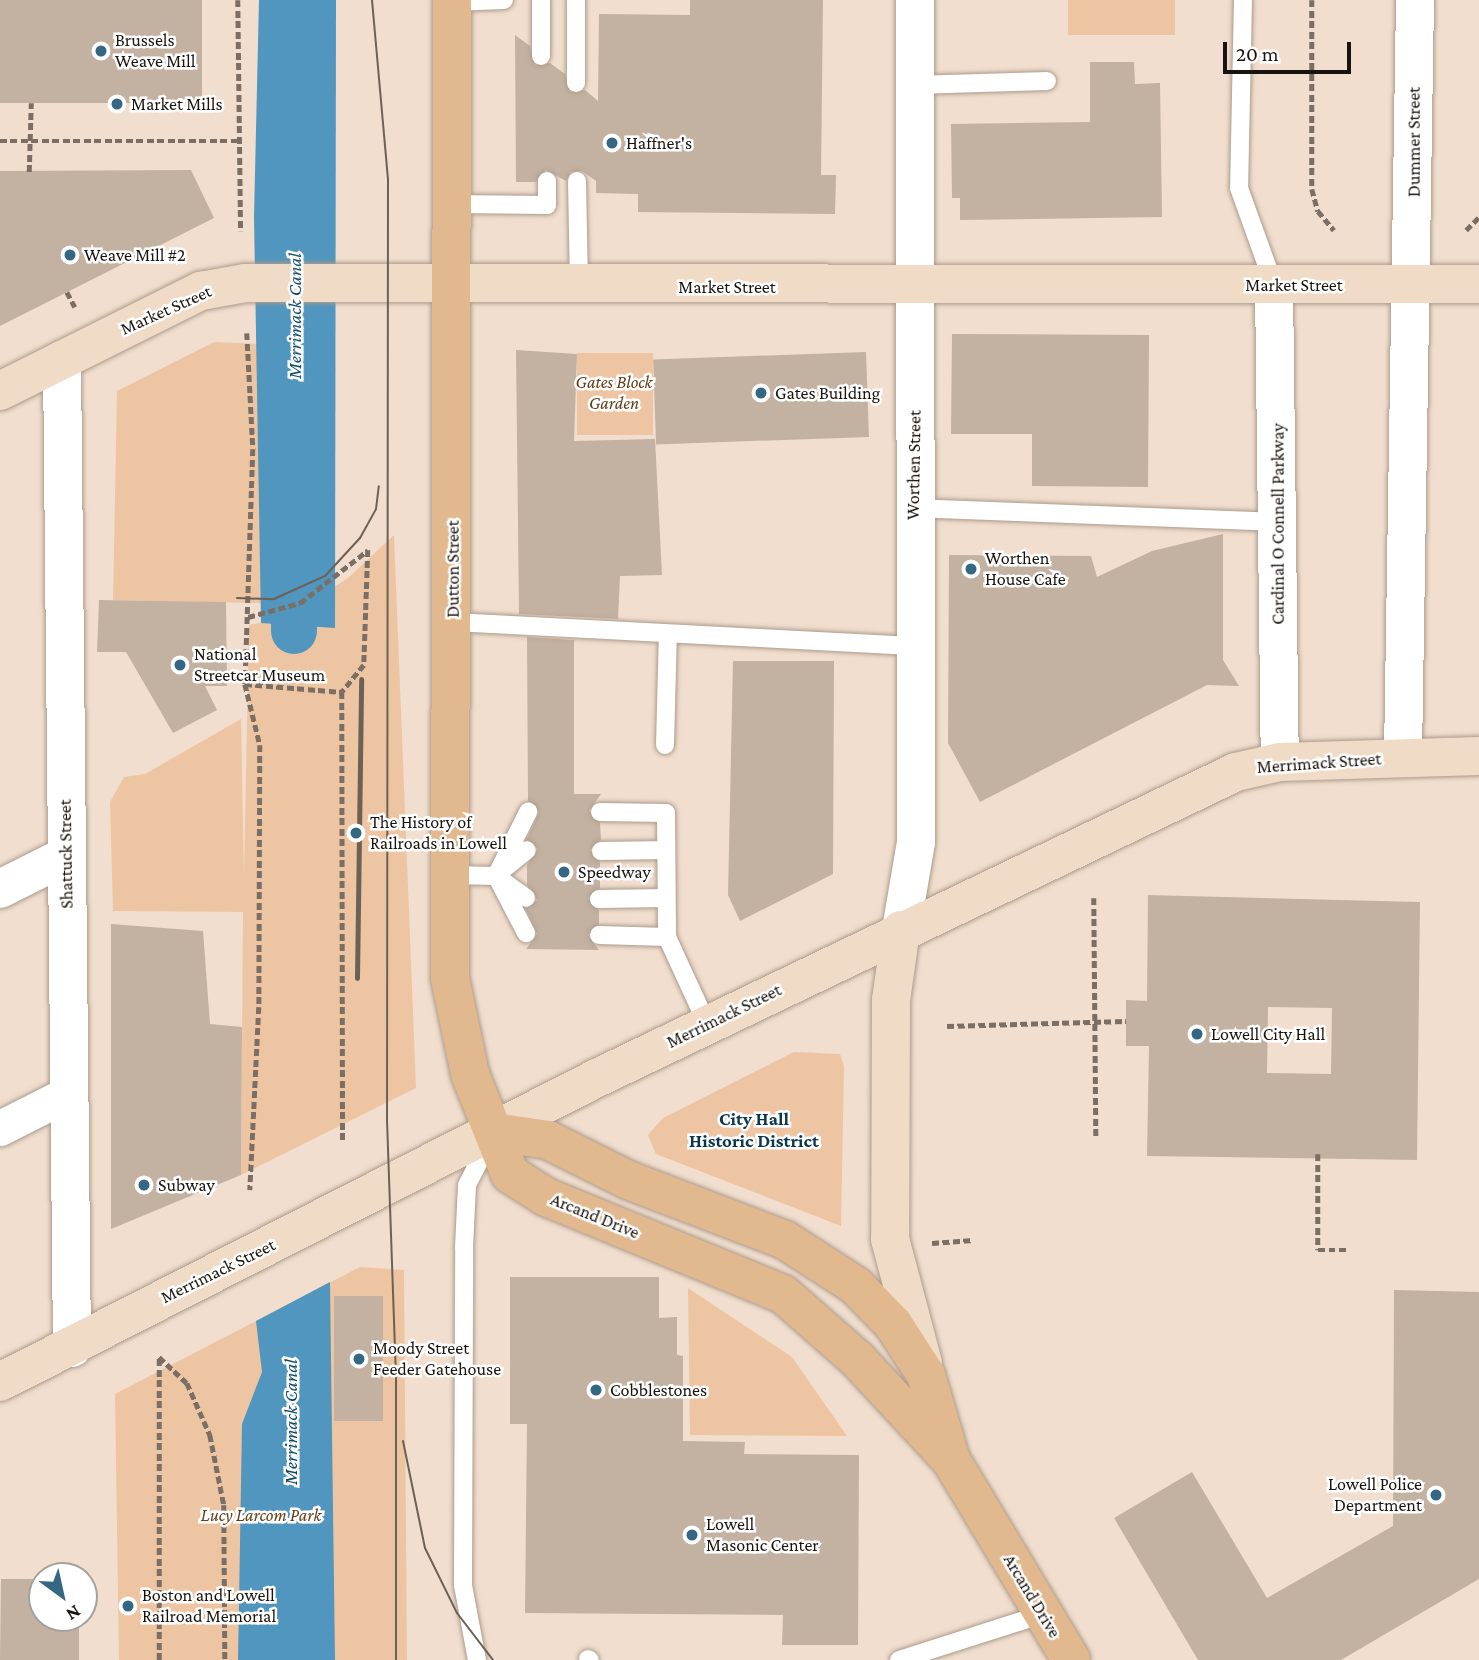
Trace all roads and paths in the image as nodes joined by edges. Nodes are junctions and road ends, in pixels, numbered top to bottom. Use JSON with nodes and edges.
{"nodes":[{"id":1,"x":238,"y":0,"type":"edge"},
{"id":2,"x":504,"y":0,"type":"edge"},
{"id":3,"x":541,"y":0,"type":"edge"},
{"id":4,"x":576,"y":0,"type":"edge"},
{"id":5,"x":915,"y":0,"type":"edge"},
{"id":6,"x":1243,"y":0,"type":"edge"},
{"id":7,"x":1312,"y":0,"type":"edge"},
{"id":8,"x":1415,"y":0,"type":"edge"},
{"id":9,"x":452,"y":1,"type":"edge"},
{"id":10,"x":541,"y":56,"type":"dead end"},
{"id":11,"x":1047,"y":81,"type":"dead end"},
{"id":12,"x":576,"y":83,"type":"dead end"},
{"id":13,"x":914,"y":85,"type":"junction"},
{"id":14,"x":31,"y":103,"type":"dead end"},
{"id":15,"x":0,"y":141,"type":"edge"},
{"id":16,"x":30,"y":141,"type":"junction"},
{"id":17,"x":239,"y":141,"type":"junction"},
{"id":18,"x":29,"y":172,"type":"dead end"},
{"id":19,"x":547,"y":181,"type":"dead end"},
{"id":20,"x":577,"y":181,"type":"dead end"},
{"id":21,"x":453,"y":204,"type":"junction"},
{"id":22,"x":547,"y":205,"type":"junction"},
{"id":23,"x":577,"y":205,"type":"junction"},
{"id":24,"x":1479,"y":217,"type":"edge"},
{"id":25,"x":1334,"y":230,"type":"dead end"},
{"id":26,"x":1466,"y":230,"type":"dead end"},
{"id":27,"x":242,"y":231,"type":"dead end"},
{"id":28,"x":1412,"y":284,"type":"junction"},
{"id":29,"x":1479,"y":284,"type":"edge"},
{"id":30,"x":1275,"y":285,"type":"junction"},
{"id":31,"x":453,"y":286,"type":"junction"},
{"id":32,"x":579,"y":286,"type":"junction"},
{"id":33,"x":912,"y":288,"type":"junction"},
{"id":34,"x":67,"y":292,"type":"dead end"},
{"id":35,"x":75,"y":308,"type":"dead end"},
{"id":36,"x":247,"y":333,"type":"dead end"},
{"id":37,"x":62,"y":360,"type":"junction"},
{"id":38,"x":0,"y":391,"type":"edge"},
{"id":39,"x":914,"y":508,"type":"junction"},
{"id":40,"x":1278,"y":522,"type":"junction"},
{"id":41,"x":248,"y":617,"type":"junction"},
{"id":42,"x":453,"y":622,"type":"junction"},
{"id":43,"x":668,"y":634,"type":"junction"},
{"id":44,"x":913,"y":646,"type":"junction"},
{"id":45,"x":245,"y":684,"type":"junction"},
{"id":46,"x":342,"y":692,"type":"junction"},
{"id":47,"x":665,"y":745,"type":"dead end"},
{"id":48,"x":1479,"y":755,"type":"edge"},
{"id":49,"x":1403,"y":757,"type":"junction"},
{"id":50,"x":1280,"y":762,"type":"junction"},
{"id":51,"x":600,"y":811,"type":"dead end"},
{"id":52,"x":528,"y":812,"type":"dead end"},
{"id":53,"x":527,"y":850,"type":"dead end"},
{"id":54,"x":666,"y":850,"type":"junction"},
{"id":55,"x":601,"y":851,"type":"dead end"},
{"id":56,"x":66,"y":856,"type":"junction"},
{"id":57,"x":451,"y":875,"type":"junction"},
{"id":58,"x":496,"y":876,"type":"junction"},
{"id":59,"x":0,"y":889,"type":"edge"},
{"id":60,"x":527,"y":898,"type":"dead end"},
{"id":61,"x":666,"y":898,"type":"junction"},
{"id":62,"x":1094,"y":898,"type":"dead end"},
{"id":63,"x":599,"y":899,"type":"dead end"},
{"id":64,"x":901,"y":930,"type":"junction"},
{"id":65,"x":526,"y":933,"type":"dead end"},
{"id":66,"x":599,"y":935,"type":"dead end"},
{"id":67,"x":667,"y":937,"type":"junction"},
{"id":68,"x":1126,"y":1021,"type":"dead end"},
{"id":69,"x":1095,"y":1022,"type":"junction"},
{"id":70,"x":707,"y":1024,"type":"junction"},
{"id":71,"x":947,"y":1026,"type":"dead end"},
{"id":72,"x":69,"y":1093,"type":"junction"},
{"id":73,"x":0,"y":1128,"type":"edge"},
{"id":74,"x":494,"y":1132,"type":"junction"},
{"id":75,"x":1096,"y":1137,"type":"dead end"},
{"id":76,"x":343,"y":1142,"type":"dead end"},
{"id":77,"x":1318,"y":1154,"type":"dead end"},
{"id":78,"x":250,"y":1190,"type":"dead end"},
{"id":79,"x":973,"y":1240,"type":"dead end"},
{"id":80,"x":930,"y":1243,"type":"dead end"},
{"id":81,"x":1349,"y":1250,"type":"dead end"},
{"id":82,"x":72,"y":1348,"type":"junction"},
{"id":83,"x":926,"y":1375,"type":"junction"},
{"id":84,"x":0,"y":1382,"type":"edge"},
{"id":85,"x":951,"y":1460,"type":"junction"},
{"id":86,"x":1043,"y":1614,"type":"junction"},
{"id":87,"x":159,"y":1660,"type":"edge"},
{"id":88,"x":225,"y":1660,"type":"edge"},
{"id":89,"x":477,"y":1660,"type":"edge"},
{"id":90,"x":899,"y":1660,"type":"edge"},
{"id":91,"x":1070,"y":1660,"type":"edge"}],
"edges":[{"from":1,"to":17,"type":"path"},
{"from":2,"to":9,"type":"lane"},
{"from":3,"to":10,"type":"lane"},
{"from":4,"to":12,"type":"lane"},
{"from":5,"to":13,"type":"street","name":"Worthen Street"},
{"from":6,"to":30,"type":"lane"},
{"from":7,"to":25,"type":"path"},
{"from":8,"to":28,"type":"street","name":"Dummer Street"},
{"from":9,"to":21,"type":"main road","name":"Dutton Street"},
{"from":11,"to":13,"type":"lane"},
{"from":13,"to":33,"type":"street","name":"Worthen Street"},
{"from":14,"to":16,"type":"path"},
{"from":15,"to":16,"type":"path"},
{"from":16,"to":17,"type":"path"},
{"from":16,"to":18,"type":"path"},
{"from":17,"to":27,"type":"path"},
{"from":19,"to":22,"type":"lane"},
{"from":20,"to":23,"type":"lane"},
{"from":21,"to":22,"type":"lane"},
{"from":21,"to":31,"type":"main road","name":"Dutton Street"},
{"from":22,"to":23,"type":"lane"},
{"from":23,"to":32,"type":"lane"},
{"from":24,"to":26,"type":"path"},
{"from":28,"to":29,"type":"main road","name":"Market Street"},
{"from":28,"to":30,"type":"main road","name":"Market Street"},
{"from":28,"to":49,"type":"street"},
{"from":30,"to":33,"type":"main road","name":"Market Street"},
{"from":30,"to":40,"type":"street","name":"Cardinal O Connell Parkway"},
{"from":31,"to":32,"type":"main road","name":"Market Street"},
{"from":31,"to":37,"type":"main road","name":"Market Street"},
{"from":31,"to":42,"type":"main road","name":"Dutton Street"},
{"from":32,"to":33,"type":"main road","name":"Market Street"},
{"from":33,"to":39,"type":"street","name":"Worthen Street"},
{"from":34,"to":35,"type":"path"},
{"from":36,"to":41,"type":"path"},
{"from":37,"to":38,"type":"main road","name":"Market Street"},
{"from":37,"to":56,"type":"street","name":"Shattuck Street"},
{"from":39,"to":40,"type":"lane"},
{"from":39,"to":44,"type":"street","name":"Worthen Street"},
{"from":40,"to":50,"type":"street","name":"Cardinal O Connell Parkway"},
{"from":41,"to":45,"type":"path"},
{"from":41,"to":46,"type":"path"},
{"from":42,"to":43,"type":"lane"},
{"from":42,"to":57,"type":"main road","name":"Dutton Street"},
{"from":43,"to":44,"type":"lane"},
{"from":43,"to":47,"type":"lane"},
{"from":44,"to":64,"type":"street","name":"Worthen Street"},
{"from":45,"to":46,"type":"path"},
{"from":45,"to":78,"type":"path"},
{"from":46,"to":76,"type":"path"},
{"from":48,"to":49,"type":"main road","name":"Merrimack Street"},
{"from":49,"to":50,"type":"main road","name":"Merrimack Street"},
{"from":50,"to":64,"type":"main road","name":"Merrimack Street"},
{"from":51,"to":54,"type":"lane"},
{"from":52,"to":58,"type":"lane"},
{"from":53,"to":58,"type":"lane"},
{"from":54,"to":55,"type":"lane"},
{"from":54,"to":61,"type":"lane"},
{"from":56,"to":59,"type":"street"},
{"from":56,"to":72,"type":"street","name":"Shattuck Street"},
{"from":57,"to":58,"type":"lane"},
{"from":57,"to":74,"type":"main road","name":"Dutton Street"},
{"from":58,"to":60,"type":"lane"},
{"from":58,"to":65,"type":"lane"},
{"from":61,"to":63,"type":"lane"},
{"from":61,"to":67,"type":"lane"},
{"from":62,"to":69,"type":"path"},
{"from":64,"to":70,"type":"main road","name":"Merrimack Street"},
{"from":64,"to":83,"type":"main road","name":"Arcand Drive"},
{"from":66,"to":67,"type":"lane"},
{"from":67,"to":70,"type":"lane"},
{"from":68,"to":69,"type":"path"},
{"from":69,"to":71,"type":"path"},
{"from":69,"to":75,"type":"path"},
{"from":70,"to":74,"type":"main road","name":"Merrimack Street"},
{"from":72,"to":73,"type":"street"},
{"from":72,"to":82,"type":"street","name":"Shattuck Street"},
{"from":74,"to":82,"type":"main road","name":"Merrimack Street"},
{"from":74,"to":83,"type":"main road","name":"Arcand Drive"},
{"from":74,"to":85,"type":"main road","name":"Arcand Drive"},
{"from":74,"to":89,"type":"lane"},
{"from":77,"to":81,"type":"path"},
{"from":79,"to":80,"type":"path"},
{"from":82,"to":84,"type":"main road","name":"Merrimack Street"},
{"from":83,"to":85,"type":"main road","name":"Arcand Drive"},
{"from":85,"to":86,"type":"main road","name":"Arcand Drive"},
{"from":86,"to":90,"type":"lane"},
{"from":86,"to":91,"type":"main road","name":"Arcand Drive"},
{"from":87,"to":88,"type":"path"}]}
